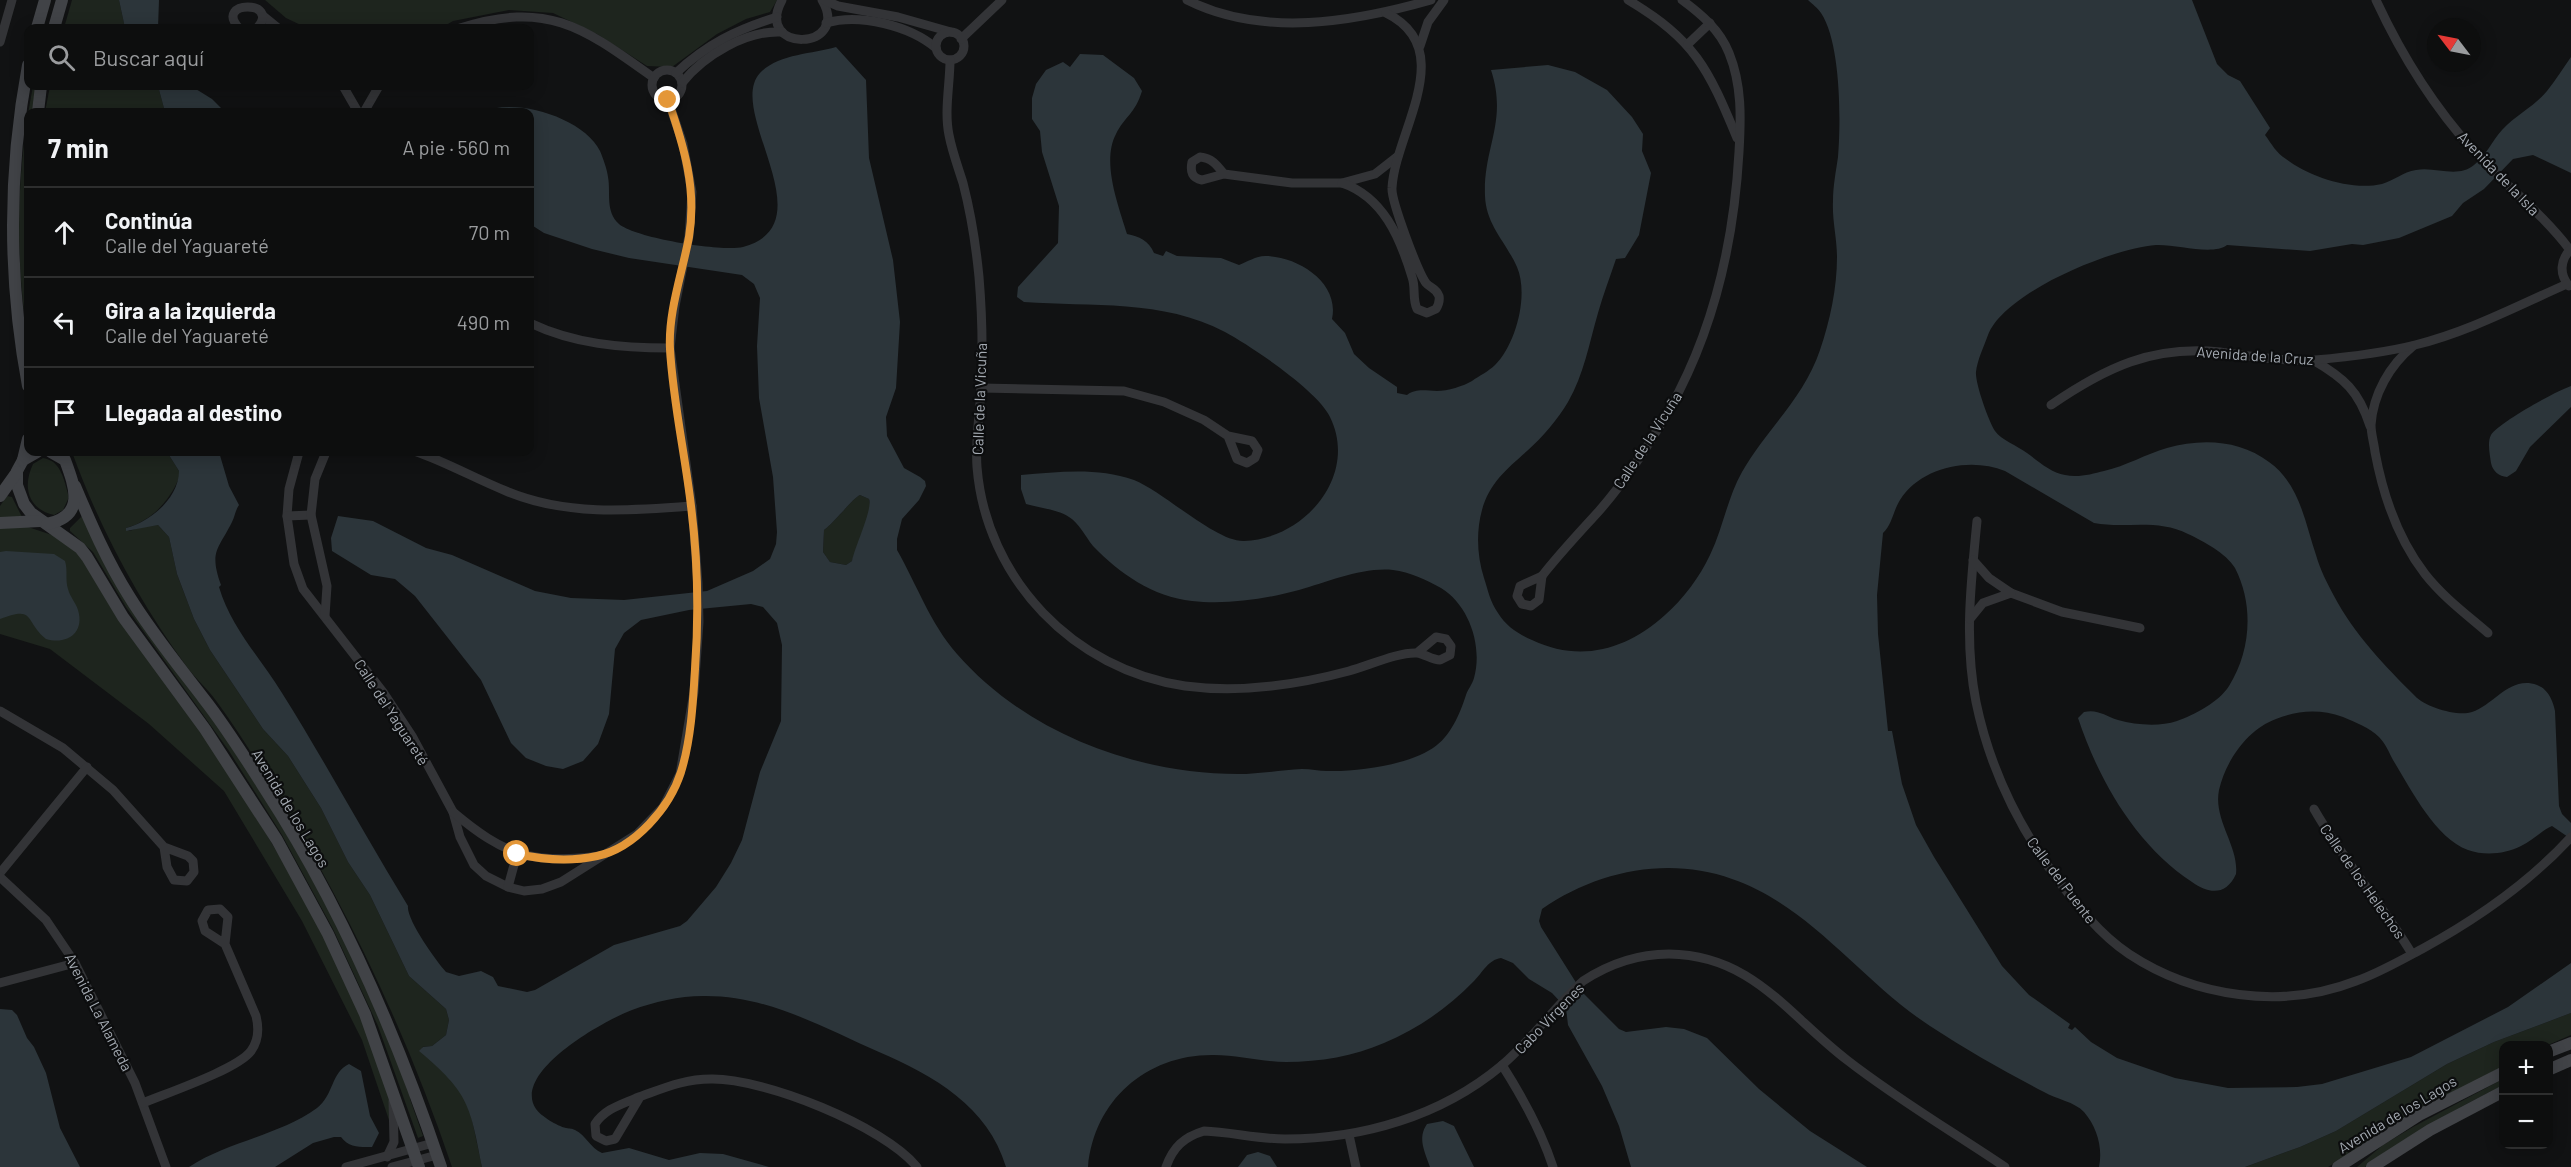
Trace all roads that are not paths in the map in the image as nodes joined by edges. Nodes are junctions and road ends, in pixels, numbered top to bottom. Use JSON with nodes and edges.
{"nodes":[{"id":1,"x":12,"y":0,"type":"edge"},
{"id":2,"x":45,"y":0,"type":"edge"},
{"id":3,"x":62,"y":0,"type":"edge"},
{"id":4,"x":782,"y":0,"type":"edge"},
{"id":5,"x":823,"y":0,"type":"edge"},
{"id":6,"x":1002,"y":0,"type":"edge"},
{"id":7,"x":1187,"y":0,"type":"edge"},
{"id":8,"x":1431,"y":0,"type":"edge"},
{"id":9,"x":1444,"y":0,"type":"edge"},
{"id":10,"x":1628,"y":0,"type":"edge"},
{"id":11,"x":1682,"y":0,"type":"edge"},
{"id":12,"x":2376,"y":0,"type":"edge"},
{"id":13,"x":1386,"y":13,"type":"junction"},
{"id":14,"x":262,"y":15,"type":"junction"},
{"id":15,"x":777,"y":17,"type":"junction"},
{"id":16,"x":826,"y":22,"type":"junction"},
{"id":17,"x":1710,"y":23,"type":"junction"},
{"id":18,"x":38,"y":24,"type":"edge"},
{"id":19,"x":55,"y":24,"type":"edge"},
{"id":20,"x":237,"y":24,"type":"edge"},
{"id":21,"x":260,"y":24,"type":"edge"},
{"id":22,"x":273,"y":24,"type":"edge"},
{"id":23,"x":472,"y":24,"type":"edge"},
{"id":24,"x":782,"y":32,"type":"junction"},
{"id":25,"x":951,"y":32,"type":"junction"},
{"id":26,"x":961,"y":39,"type":"junction"},
{"id":27,"x":0,"y":42,"type":"edge"},
{"id":28,"x":1688,"y":44,"type":"junction"},
{"id":29,"x":1420,"y":46,"type":"junction"},
{"id":30,"x":936,"y":48,"type":"junction"},
{"id":31,"x":950,"y":60,"type":"junction"},
{"id":32,"x":676,"y":73,"type":"junction"},
{"id":33,"x":654,"y":78,"type":"junction"},
{"id":34,"x":682,"y":83,"type":"junction"},
{"id":35,"x":24,"y":89,"type":"edge"},
{"id":36,"x":41,"y":90,"type":"edge"},
{"id":37,"x":346,"y":90,"type":"edge"},
{"id":38,"x":377,"y":90,"type":"edge"},
{"id":39,"x":668,"y":100,"type":"junction"},
{"id":40,"x":38,"y":108,"type":"edge"},
{"id":41,"x":356,"y":108,"type":"edge"},
{"id":42,"x":366,"y":108,"type":"edge"},
{"id":43,"x":1739,"y":143,"type":"junction"},
{"id":44,"x":1401,"y":153,"type":"junction"},
{"id":45,"x":1224,"y":174,"type":"dead end"},
{"id":46,"x":1342,"y":183,"type":"junction"},
{"id":47,"x":1392,"y":194,"type":"junction"},
{"id":48,"x":1376,"y":203,"type":"junction"},
{"id":49,"x":2570,"y":249,"type":"edge"},
{"id":50,"x":1426,"y":283,"type":"junction"},
{"id":51,"x":2569,"y":286,"type":"edge"},
{"id":52,"x":1414,"y":289,"type":"junction"},
{"id":53,"x":534,"y":324,"type":"edge"},
{"id":54,"x":2415,"y":345,"type":"junction"},
{"id":55,"x":670,"y":348,"type":"junction"},
{"id":56,"x":2313,"y":360,"type":"junction"},
{"id":57,"x":24,"y":364,"type":"edge"},
{"id":58,"x":981,"y":387,"type":"junction"},
{"id":59,"x":2051,"y":405,"type":"dead end"},
{"id":60,"x":2371,"y":427,"type":"junction"},
{"id":61,"x":1228,"y":436,"type":"dead end"},
{"id":62,"x":24,"y":452,"type":"edge"},
{"id":63,"x":32,"y":456,"type":"edge"},
{"id":64,"x":64,"y":456,"type":"edge"},
{"id":65,"x":298,"y":456,"type":"edge"},
{"id":66,"x":324,"y":456,"type":"edge"},
{"id":67,"x":426,"y":456,"type":"edge"},
{"id":68,"x":20,"y":465,"type":"junction"},
{"id":69,"x":75,"y":486,"type":"junction"},
{"id":70,"x":0,"y":496,"type":"edge"},
{"id":71,"x":692,"y":506,"type":"junction"},
{"id":72,"x":311,"y":515,"type":"junction"},
{"id":73,"x":287,"y":516,"type":"junction"},
{"id":74,"x":1977,"y":520,"type":"dead end"},
{"id":75,"x":0,"y":523,"type":"edge"},
{"id":76,"x":43,"y":523,"type":"junction"},
{"id":77,"x":1973,"y":560,"type":"junction"},
{"id":78,"x":1542,"y":576,"type":"dead end"},
{"id":79,"x":2011,"y":593,"type":"junction"},
{"id":80,"x":325,"y":616,"type":"junction"},
{"id":81,"x":1969,"y":621,"type":"junction"},
{"id":82,"x":2140,"y":628,"type":"dead end"},
{"id":83,"x":2488,"y":633,"type":"dead end"},
{"id":84,"x":1417,"y":653,"type":"dead end"},
{"id":85,"x":0,"y":711,"type":"edge"},
{"id":86,"x":87,"y":767,"type":"junction"},
{"id":87,"x":2313,"y":809,"type":"dead end"},
{"id":88,"x":453,"y":812,"type":"junction"},
{"id":89,"x":2569,"y":839,"type":"edge"},
{"id":90,"x":164,"y":847,"type":"dead end"},
{"id":91,"x":517,"y":854,"type":"junction"},
{"id":92,"x":600,"y":856,"type":"junction"},
{"id":93,"x":0,"y":875,"type":"edge"},
{"id":94,"x":508,"y":887,"type":"junction"},
{"id":95,"x":225,"y":944,"type":"dead end"},
{"id":96,"x":2412,"y":954,"type":"junction"},
{"id":97,"x":75,"y":963,"type":"junction"},
{"id":98,"x":0,"y":983,"type":"edge"},
{"id":99,"x":2571,"y":1043,"type":"edge"},
{"id":100,"x":2553,"y":1050,"type":"edge"},
{"id":101,"x":2571,"y":1060,"type":"edge"},
{"id":102,"x":1502,"y":1065,"type":"junction"},
{"id":103,"x":2553,"y":1068,"type":"edge"},
{"id":104,"x":2499,"y":1075,"type":"edge"},
{"id":105,"x":393,"y":1087,"type":"junction"},
{"id":106,"x":2499,"y":1094,"type":"edge"},
{"id":107,"x":640,"y":1097,"type":"junction"},
{"id":108,"x":143,"y":1103,"type":"junction"},
{"id":109,"x":1349,"y":1136,"type":"junction"},
{"id":110,"x":437,"y":1155,"type":"edge"},
{"id":111,"x":387,"y":1157,"type":"junction"},
{"id":112,"x":416,"y":1159,"type":"edge"},
{"id":113,"x":166,"y":1167,"type":"edge"},
{"id":114,"x":346,"y":1167,"type":"edge"},
{"id":115,"x":392,"y":1167,"type":"edge"},
{"id":116,"x":917,"y":1167,"type":"edge"},
{"id":117,"x":1166,"y":1167,"type":"edge"},
{"id":118,"x":1356,"y":1167,"type":"edge"},
{"id":119,"x":1553,"y":1167,"type":"edge"},
{"id":120,"x":2005,"y":1167,"type":"edge"},
{"id":121,"x":2338,"y":1167,"type":"edge"},
{"id":122,"x":2372,"y":1167,"type":"edge"}],
"edges":[{"from":1,"to":27,"type":"street"},
{"from":2,"to":18,"type":"street"},
{"from":3,"to":19,"type":"street"},
{"from":4,"to":15,"type":"street"},
{"from":5,"to":16,"type":"street"},
{"from":5,"to":25,"type":"street"},
{"from":6,"to":26,"type":"street"},
{"from":7,"to":13,"type":"street"},
{"from":8,"to":13,"type":"street"},
{"from":9,"to":29,"type":"street"},
{"from":10,"to":28,"type":"street","name":"Calle de la Vicuña"},
{"from":11,"to":17,"type":"street","name":"Calle de la Vicuña"},
{"from":12,"to":49,"type":"street","name":"Avenida de la Isla"},
{"from":13,"to":29,"type":"street"},
{"from":14,"to":20,"type":"street"},
{"from":14,"to":21,"type":"street"},
{"from":14,"to":22,"type":"street"},
{"from":15,"to":24,"type":"street"},
{"from":15,"to":32,"type":"street"},
{"from":16,"to":24,"type":"street"},
{"from":16,"to":30,"type":"street"},
{"from":17,"to":28,"type":"street"},
{"from":17,"to":43,"type":"street","name":"Calle de la Vicuña"},
{"from":23,"to":33,"type":"street"},
{"from":24,"to":34,"type":"street"},
{"from":25,"to":26,"type":"street"},
{"from":25,"to":30,"type":"street"},
{"from":26,"to":31,"type":"street"},
{"from":28,"to":43,"type":"street","name":"Calle de la Vicuña"},
{"from":29,"to":44,"type":"street"},
{"from":30,"to":31,"type":"street"},
{"from":31,"to":58,"type":"street","name":"Calle de la Vicuña"},
{"from":32,"to":33,"type":"street"},
{"from":32,"to":34,"type":"street"},
{"from":33,"to":39,"type":"street"},
{"from":34,"to":39,"type":"street"},
{"from":35,"to":57,"type":"street"},
{"from":36,"to":40,"type":"street"},
{"from":37,"to":41,"type":"street"},
{"from":38,"to":42,"type":"street"},
{"from":39,"to":55,"type":"street","name":"Calle del Yaguareté"},
{"from":43,"to":78,"type":"street","name":"Calle de la Vicuña"},
{"from":44,"to":46,"type":"street"},
{"from":44,"to":47,"type":"street"},
{"from":45,"to":46,"type":"street"},
{"from":46,"to":48,"type":"street"},
{"from":47,"to":48,"type":"street"},
{"from":47,"to":50,"type":"street"},
{"from":48,"to":52,"type":"street"},
{"from":49,"to":51,"type":"street"},
{"from":50,"to":52,"type":"street"},
{"from":50,"to":52,"type":"street"},
{"from":51,"to":54,"type":"street","name":"Avenida de la Cruz"},
{"from":53,"to":55,"type":"street"},
{"from":54,"to":56,"type":"street","name":"Avenida de la Cruz"},
{"from":54,"to":60,"type":"street"},
{"from":55,"to":71,"type":"street","name":"Calle del Yaguareté"},
{"from":56,"to":59,"type":"street","name":"Avenida de la Cruz"},
{"from":56,"to":60,"type":"street"},
{"from":58,"to":61,"type":"street"},
{"from":58,"to":84,"type":"street","name":"Calle de la Vicuña"},
{"from":60,"to":83,"type":"street"},
{"from":62,"to":68,"type":"street"},
{"from":63,"to":68,"type":"street"},
{"from":64,"to":69,"type":"street","name":"Avenida de los Lagos"},
{"from":65,"to":73,"type":"street","name":"Calle del Yaguareté"},
{"from":66,"to":72,"type":"street"},
{"from":67,"to":71,"type":"street"},
{"from":68,"to":70,"type":"street"},
{"from":68,"to":76,"type":"street","name":"Avenida de los Lagos"},
{"from":69,"to":76,"type":"street"},
{"from":69,"to":110,"type":"street","name":"Avenida de los Lagos"},
{"from":71,"to":92,"type":"street","name":"Calle del Yaguareté"},
{"from":72,"to":73,"type":"street"},
{"from":72,"to":80,"type":"street"},
{"from":73,"to":80,"type":"street","name":"Calle del Yaguareté"},
{"from":74,"to":77,"type":"street","name":"Calle del Puente"},
{"from":75,"to":76,"type":"street"},
{"from":76,"to":105,"type":"street","name":"Avenida de los Lagos"},
{"from":77,"to":79,"type":"street"},
{"from":77,"to":81,"type":"street","name":"Calle del Puente"},
{"from":79,"to":81,"type":"street"},
{"from":79,"to":82,"type":"street"},
{"from":80,"to":88,"type":"street","name":"Calle del Yaguareté"},
{"from":81,"to":96,"type":"street","name":"Calle del Puente"},
{"from":85,"to":86,"type":"street"},
{"from":86,"to":90,"type":"street"},
{"from":86,"to":93,"type":"street"},
{"from":87,"to":96,"type":"street","name":"Calle de los Helechos"},
{"from":88,"to":91,"type":"street","name":"Calle del Yaguareté"},
{"from":88,"to":94,"type":"street","name":"Calle del Yaguareté"},
{"from":89,"to":96,"type":"street","name":"Calle del Puente"},
{"from":91,"to":92,"type":"street","name":"Calle del Yaguareté"},
{"from":91,"to":94,"type":"street"},
{"from":92,"to":94,"type":"street","name":"Calle del Yaguareté"},
{"from":93,"to":97,"type":"street","name":"Avenida La Alameda"},
{"from":95,"to":108,"type":"street"},
{"from":97,"to":98,"type":"street"},
{"from":97,"to":108,"type":"street","name":"Avenida La Alameda"},
{"from":99,"to":100,"type":"street"},
{"from":101,"to":103,"type":"street"},
{"from":102,"to":109,"type":"street","name":"Cabo Vírgenes"},
{"from":102,"to":119,"type":"street"},
{"from":102,"to":120,"type":"street","name":"Cabo Vírgenes"},
{"from":104,"to":121,"type":"street","name":"Avenida de los Lagos"},
{"from":105,"to":111,"type":"street"},
{"from":105,"to":112,"type":"street","name":"Avenida de los Lagos"},
{"from":106,"to":122,"type":"street","name":"Avenida de los Lagos"},
{"from":107,"to":107,"type":"street"},
{"from":107,"to":116,"type":"street"},
{"from":108,"to":113,"type":"street","name":"Avenida La Alameda"},
{"from":109,"to":117,"type":"street","name":"Cabo Vírgenes"},
{"from":109,"to":118,"type":"street"},
{"from":110,"to":112,"type":"street"},
{"from":111,"to":112,"type":"street"},
{"from":111,"to":114,"type":"street"},
{"from":112,"to":115,"type":"street"}]}
